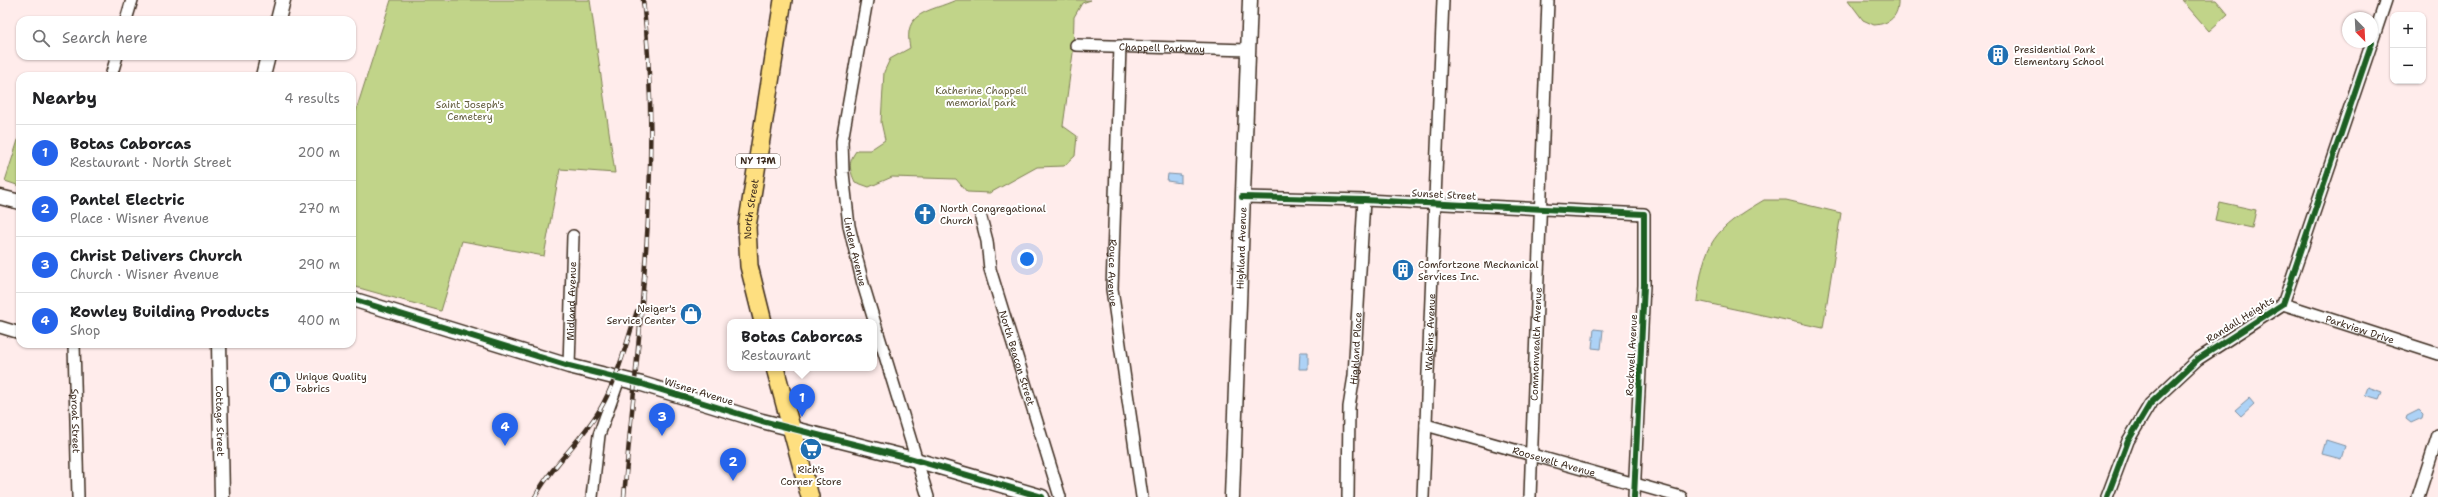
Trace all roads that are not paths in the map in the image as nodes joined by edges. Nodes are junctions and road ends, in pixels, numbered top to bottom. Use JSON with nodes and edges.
{"nodes":[{"id":1,"x":132,"y":0,"type":"edge"},
{"id":2,"x":283,"y":0,"type":"edge"},
{"id":3,"x":783,"y":0,"type":"edge"},
{"id":4,"x":867,"y":0,"type":"edge"},
{"id":5,"x":1250,"y":0,"type":"edge"},
{"id":6,"x":1443,"y":0,"type":"edge"},
{"id":7,"x":1548,"y":0,"type":"edge"},
{"id":8,"x":2386,"y":0,"type":"edge"},
{"id":9,"x":127,"y":16,"type":"edge"},
{"id":10,"x":279,"y":16,"type":"edge"},
{"id":11,"x":2378,"y":24,"type":"edge"},
{"id":12,"x":1076,"y":45,"type":"dead end"},
{"id":13,"x":1120,"y":46,"type":"junction"},
{"id":14,"x":2370,"y":48,"type":"edge"},
{"id":15,"x":1248,"y":50,"type":"junction"},
{"id":16,"x":116,"y":60,"type":"edge"},
{"id":17,"x":267,"y":60,"type":"edge"},
{"id":18,"x":112,"y":72,"type":"edge"},
{"id":19,"x":264,"y":72,"type":"edge"},
{"id":20,"x":0,"y":197,"type":"edge"},
{"id":21,"x":1242,"y":197,"type":"junction"},
{"id":22,"x":1364,"y":200,"type":"junction"},
{"id":23,"x":16,"y":201,"type":"edge"},
{"id":24,"x":1434,"y":203,"type":"junction"},
{"id":25,"x":1540,"y":208,"type":"junction"},
{"id":26,"x":1644,"y":214,"type":"joint"},
{"id":27,"x":980,"y":218,"type":"dead end"},
{"id":28,"x":573,"y":236,"type":"dead end"},
{"id":29,"x":356,"y":300,"type":"edge"},
{"id":30,"x":2283,"y":304,"type":"junction"},
{"id":31,"x":762,"y":319,"type":"edge"},
{"id":32,"x":873,"y":319,"type":"edge"},
{"id":33,"x":0,"y":327,"type":"edge"},
{"id":34,"x":877,"y":331,"type":"edge"},
{"id":35,"x":16,"y":332,"type":"edge"},
{"id":36,"x":71,"y":348,"type":"edge"},
{"id":37,"x":219,"y":348,"type":"edge"},
{"id":38,"x":2438,"y":354,"type":"edge"},
{"id":39,"x":569,"y":366,"type":"junction"},
{"id":40,"x":776,"y":371,"type":"edge"},
{"id":41,"x":619,"y":379,"type":"junction"},
{"id":42,"x":1426,"y":425,"type":"junction"},
{"id":43,"x":791,"y":429,"type":"junction"},
{"id":44,"x":2438,"y":435,"type":"edge"},
{"id":45,"x":1532,"y":454,"type":"junction"},
{"id":46,"x":916,"y":461,"type":"junction"},
{"id":47,"x":1635,"y":484,"type":"junction"},
{"id":48,"x":78,"y":497,"type":"edge"},
{"id":49,"x":222,"y":497,"type":"edge"},
{"id":50,"x":592,"y":497,"type":"edge"},
{"id":51,"x":810,"y":497,"type":"edge"},
{"id":52,"x":928,"y":497,"type":"edge"},
{"id":53,"x":1042,"y":497,"type":"edge"},
{"id":54,"x":1060,"y":497,"type":"edge"},
{"id":55,"x":1142,"y":497,"type":"edge"},
{"id":56,"x":1232,"y":497,"type":"edge"},
{"id":57,"x":1348,"y":497,"type":"edge"},
{"id":58,"x":1423,"y":497,"type":"edge"},
{"id":59,"x":1530,"y":497,"type":"edge"},
{"id":60,"x":1634,"y":497,"type":"edge"},
{"id":61,"x":1681,"y":497,"type":"edge"},
{"id":62,"x":2107,"y":497,"type":"edge"},
{"id":63,"x":2418,"y":497,"type":"edge"}],
"edges":[{"from":1,"to":9,"type":"street"},
{"from":2,"to":10,"type":"street"},
{"from":3,"to":31,"type":"main road","name":"North Street","number":"NY 17M"},
{"from":4,"to":32,"type":"street","name":"Linden Avenue"},
{"from":5,"to":15,"type":"street","name":"Highland Avenue"},
{"from":6,"to":24,"type":"street","name":"Watkins Avenue"},
{"from":7,"to":25,"type":"street","name":"Commonwealth Avenue"},
{"from":8,"to":11,"type":"street","name":"Randall Heights"},
{"from":12,"to":13,"type":"street","name":"Chappell Parkway"},
{"from":13,"to":15,"type":"street","name":"Chappell Parkway"},
{"from":13,"to":55,"type":"street","name":"Royce Avenue"},
{"from":14,"to":30,"type":"street","name":"Randall Heights"},
{"from":15,"to":21,"type":"street","name":"Highland Avenue"},
{"from":16,"to":18,"type":"street"},
{"from":17,"to":19,"type":"street"},
{"from":20,"to":23,"type":"street"},
{"from":21,"to":22,"type":"street","name":"Sunset Street"},
{"from":21,"to":56,"type":"street","name":"Highland Avenue"},
{"from":22,"to":24,"type":"street","name":"Sunset Street"},
{"from":22,"to":57,"type":"street","name":"Highland Place"},
{"from":24,"to":25,"type":"street","name":"Sunset Street"},
{"from":24,"to":42,"type":"street","name":"Watkins Avenue"},
{"from":25,"to":26,"type":"street","name":"Sunset Street"},
{"from":25,"to":45,"type":"street","name":"Commonwealth Avenue"},
{"from":26,"to":47,"type":"street","name":"Rockwell Avenue"},
{"from":27,"to":54,"type":"street","name":"North Beacon Street"},
{"from":28,"to":39,"type":"street","name":"Midland Avenue"},
{"from":29,"to":39,"type":"street","name":"Wisner Avenue"},
{"from":30,"to":38,"type":"street","name":"Parkview Drive"},
{"from":30,"to":62,"type":"street","name":"Randall Heights"},
{"from":33,"to":35,"type":"street"},
{"from":34,"to":46,"type":"street","name":"Linden Avenue"},
{"from":36,"to":48,"type":"street","name":"Sproat Street"},
{"from":37,"to":49,"type":"street","name":"Cottage Street"},
{"from":39,"to":41,"type":"street","name":"Wisner Avenue"},
{"from":40,"to":43,"type":"main road"},
{"from":41,"to":43,"type":"street","name":"Wisner Avenue"},
{"from":41,"to":50,"type":"street"},
{"from":42,"to":45,"type":"street","name":"Roosevelt Avenue"},
{"from":42,"to":58,"type":"street","name":"Watkins Avenue"},
{"from":43,"to":46,"type":"street","name":"Wisner Avenue"},
{"from":43,"to":51,"type":"main road"},
{"from":44,"to":63,"type":"street"},
{"from":45,"to":47,"type":"street","name":"Roosevelt Avenue"},
{"from":45,"to":59,"type":"street","name":"Commonwealth Avenue"},
{"from":46,"to":52,"type":"street","name":"Linden Avenue"},
{"from":46,"to":53,"type":"street","name":"Wisner Avenue"},
{"from":47,"to":60,"type":"street","name":"Rockwell Avenue"},
{"from":47,"to":61,"type":"street","name":"Roosevelt Avenue"}]}
